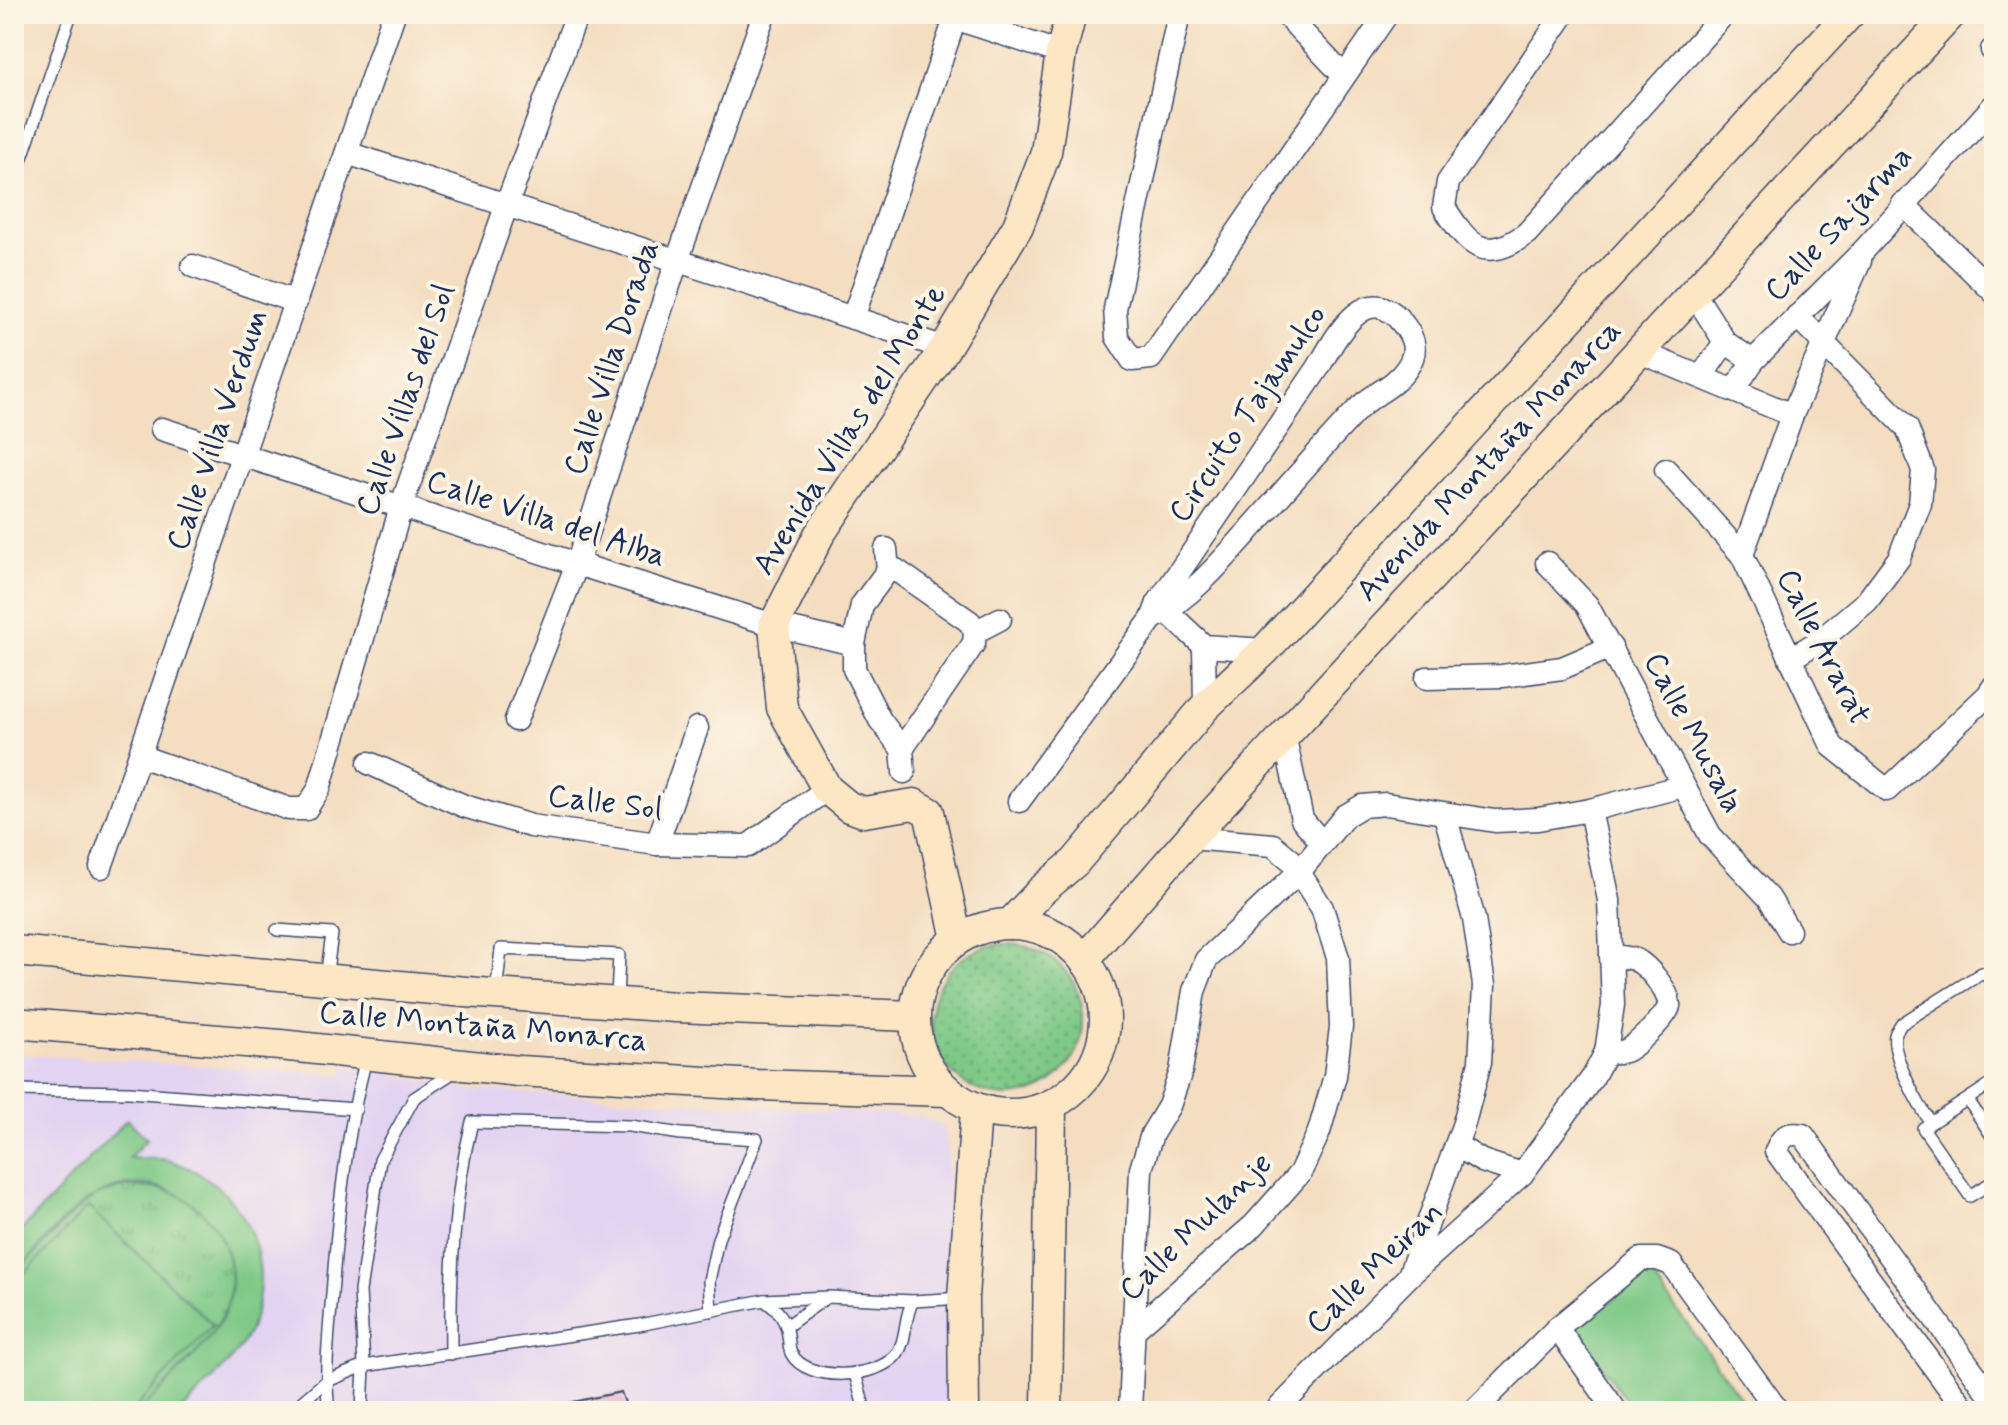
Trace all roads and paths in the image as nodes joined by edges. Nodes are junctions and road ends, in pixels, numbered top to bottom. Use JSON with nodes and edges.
{"nodes":[{"id":1,"x":71,"y":14,"type":"edge"},
{"id":2,"x":394,"y":14,"type":"edge"},
{"id":3,"x":577,"y":14,"type":"edge"},
{"id":4,"x":764,"y":14,"type":"edge"},
{"id":5,"x":1071,"y":14,"type":"edge"},
{"id":6,"x":1179,"y":14,"type":"edge"},
{"id":7,"x":1285,"y":14,"type":"edge"},
{"id":8,"x":1387,"y":14,"type":"edge"},
{"id":9,"x":1564,"y":14,"type":"edge"},
{"id":10,"x":1724,"y":14,"type":"edge"},
{"id":11,"x":1849,"y":14,"type":"edge"},
{"id":12,"x":1951,"y":14,"type":"edge"},
{"id":13,"x":948,"y":16,"type":"edge"},
{"id":14,"x":1061,"y":53,"type":"junction"},
{"id":15,"x":1344,"y":76,"type":"junction"},
{"id":16,"x":1994,"y":105,"type":"edge"},
{"id":17,"x":347,"y":153,"type":"junction"},
{"id":18,"x":14,"y":181,"type":"edge"},
{"id":19,"x":507,"y":204,"type":"junction"},
{"id":20,"x":1903,"y":204,"type":"junction"},
{"id":21,"x":1865,"y":249,"type":"junction"},
{"id":22,"x":677,"y":261,"type":"junction"},
{"id":23,"x":193,"y":266,"type":"dead end"},
{"id":24,"x":1994,"y":292,"type":"edge"},
{"id":25,"x":1694,"y":293,"type":"junction"},
{"id":26,"x":296,"y":302,"type":"junction"},
{"id":27,"x":1797,"y":316,"type":"junction"},
{"id":28,"x":853,"y":318,"type":"junction"},
{"id":29,"x":1725,"y":342,"type":"junction"},
{"id":30,"x":1825,"y":345,"type":"junction"},
{"id":31,"x":945,"y":348,"type":"junction"},
{"id":32,"x":1640,"y":352,"type":"junction"},
{"id":33,"x":1753,"y":361,"type":"junction"},
{"id":34,"x":1701,"y":377,"type":"junction"},
{"id":35,"x":1734,"y":390,"type":"junction"},
{"id":36,"x":1792,"y":415,"type":"junction"},
{"id":37,"x":162,"y":429,"type":"dead end"},
{"id":38,"x":243,"y":456,"type":"junction"},
{"id":39,"x":1666,"y":470,"type":"dead end"},
{"id":40,"x":401,"y":507,"type":"junction"},
{"id":41,"x":1742,"y":555,"type":"junction"},
{"id":42,"x":1547,"y":563,"type":"dead end"},
{"id":43,"x":577,"y":564,"type":"junction"},
{"id":44,"x":1159,"y":611,"type":"junction"},
{"id":45,"x":1000,"y":619,"type":"dead end"},
{"id":46,"x":774,"y":625,"type":"junction"},
{"id":47,"x":975,"y":632,"type":"junction"},
{"id":48,"x":854,"y":644,"type":"junction"},
{"id":49,"x":1204,"y":646,"type":"junction"},
{"id":50,"x":1611,"y":647,"type":"junction"},
{"id":51,"x":1265,"y":650,"type":"junction"},
{"id":52,"x":1790,"y":659,"type":"junction"},
{"id":53,"x":1427,"y":678,"type":"dead end"},
{"id":54,"x":1994,"y":686,"type":"edge"},
{"id":55,"x":1205,"y":707,"type":"junction"},
{"id":56,"x":516,"y":720,"type":"dead end"},
{"id":57,"x":697,"y":728,"type":"dead end"},
{"id":58,"x":1284,"y":734,"type":"junction"},
{"id":59,"x":902,"y":749,"type":"junction"},
{"id":60,"x":140,"y":756,"type":"junction"},
{"id":61,"x":369,"y":763,"type":"dead end"},
{"id":62,"x":904,"y":772,"type":"dead end"},
{"id":63,"x":1683,"y":786,"type":"junction"},
{"id":64,"x":827,"y":789,"type":"junction"},
{"id":65,"x":1019,"y":801,"type":"dead end"},
{"id":66,"x":1590,"y":810,"type":"junction"},
{"id":67,"x":1445,"y":815,"type":"junction"},
{"id":68,"x":1302,"y":819,"type":"junction"},
{"id":69,"x":1190,"y":838,"type":"junction"},
{"id":70,"x":1322,"y":843,"type":"junction"},
{"id":71,"x":657,"y":844,"type":"junction"},
{"id":72,"x":1273,"y":845,"type":"junction"},
{"id":73,"x":101,"y":867,"type":"dead end"},
{"id":74,"x":1299,"y":872,"type":"junction"},
{"id":75,"x":1010,"y":924,"type":"junction"},
{"id":76,"x":277,"y":930,"type":"dead end"},
{"id":77,"x":1789,"y":931,"type":"dead end"},
{"id":78,"x":957,"y":939,"type":"junction"},
{"id":79,"x":14,"y":951,"type":"edge"},
{"id":80,"x":1611,"y":956,"type":"junction"},
{"id":81,"x":1084,"y":960,"type":"junction"},
{"id":82,"x":326,"y":978,"type":"junction"},
{"id":83,"x":1994,"y":986,"type":"edge"},
{"id":84,"x":496,"y":994,"type":"junction"},
{"id":85,"x":617,"y":1003,"type":"junction"},
{"id":86,"x":914,"y":1016,"type":"junction"},
{"id":87,"x":14,"y":1023,"type":"edge"},
{"id":88,"x":1606,"y":1052,"type":"junction"},
{"id":89,"x":367,"y":1054,"type":"junction"},
{"id":90,"x":464,"y":1065,"type":"junction"},
{"id":91,"x":1994,"y":1082,"type":"edge"},
{"id":92,"x":14,"y":1090,"type":"edge"},
{"id":93,"x":947,"y":1091,"type":"junction"},
{"id":94,"x":1968,"y":1100,"type":"junction"},
{"id":95,"x":1051,"y":1106,"type":"junction"},
{"id":96,"x":356,"y":1109,"type":"junction"},
{"id":97,"x":976,"y":1109,"type":"junction"},
{"id":98,"x":1931,"y":1122,"type":"junction"},
{"id":99,"x":1994,"y":1139,"type":"edge"},
{"id":100,"x":1456,"y":1145,"type":"junction"},
{"id":101,"x":1522,"y":1174,"type":"junction"},
{"id":102,"x":1994,"y":1181,"type":"edge"},
{"id":103,"x":1410,"y":1275,"type":"junction"},
{"id":104,"x":828,"y":1297,"type":"junction"},
{"id":105,"x":963,"y":1298,"type":"junction"},
{"id":106,"x":764,"y":1300,"type":"junction"},
{"id":107,"x":913,"y":1301,"type":"junction"},
{"id":108,"x":711,"y":1311,"type":"junction"},
{"id":109,"x":787,"y":1326,"type":"junction"},
{"id":110,"x":1557,"y":1328,"type":"junction"},
{"id":111,"x":1133,"y":1331,"type":"junction"},
{"id":112,"x":451,"y":1354,"type":"junction"},
{"id":113,"x":364,"y":1366,"type":"junction"},
{"id":114,"x":855,"y":1373,"type":"junction"},
{"id":115,"x":325,"y":1382,"type":"junction"},
{"id":116,"x":1994,"y":1401,"type":"edge"},
{"id":117,"x":291,"y":1411,"type":"edge"},
{"id":118,"x":329,"y":1411,"type":"edge"},
{"id":119,"x":362,"y":1411,"type":"edge"},
{"id":120,"x":865,"y":1411,"type":"edge"},
{"id":121,"x":964,"y":1411,"type":"edge"},
{"id":122,"x":1047,"y":1411,"type":"edge"},
{"id":123,"x":1130,"y":1411,"type":"edge"},
{"id":124,"x":1276,"y":1411,"type":"edge"},
{"id":125,"x":1474,"y":1411,"type":"edge"},
{"id":126,"x":1616,"y":1411,"type":"edge"},
{"id":127,"x":1778,"y":1411,"type":"edge"},
{"id":128,"x":1966,"y":1411,"type":"edge"}],
"edges":[{"from":1,"to":18,"type":"lane"},
{"from":2,"to":17,"type":"street","name":"Calle Villa Verdum"},
{"from":3,"to":19,"type":"street","name":"Calle Villas del Sol"},
{"from":4,"to":22,"type":"street","name":"Calle Villa Dorada"},
{"from":5,"to":14,"type":"main road","name":"Avenida Villas del Monte"},
{"from":6,"to":15,"type":"street"},
{"from":7,"to":15,"type":"street"},
{"from":8,"to":15,"type":"street"},
{"from":9,"to":10,"type":"street"},
{"from":11,"to":51,"type":"main road","name":"Avenida Montaña Monarca"},
{"from":12,"to":25,"type":"main road","name":"Avenida Montaña Monarca"},
{"from":13,"to":14,"type":"street"},
{"from":13,"to":28,"type":"street"},
{"from":14,"to":31,"type":"main road","name":"Avenida Villas del Monte"},
{"from":16,"to":20,"type":"street","name":"Calle Sajarma"},
{"from":17,"to":19,"type":"street"},
{"from":17,"to":26,"type":"street","name":"Calle Villa Verdum"},
{"from":19,"to":22,"type":"street"},
{"from":19,"to":40,"type":"street","name":"Calle Villas del Sol"},
{"from":20,"to":21,"type":"street","name":"Calle Sajarma"},
{"from":20,"to":24,"type":"street"},
{"from":21,"to":27,"type":"street","name":"Calle Sajarma"},
{"from":21,"to":30,"type":"street","name":"Calle Ararat"},
{"from":22,"to":28,"type":"street"},
{"from":22,"to":43,"type":"street","name":"Calle Villa Dorada"},
{"from":23,"to":26,"type":"street"},
{"from":25,"to":29,"type":"street"},
{"from":25,"to":32,"type":"main road","name":"Avenida Montaña Monarca"},
{"from":26,"to":38,"type":"street","name":"Calle Villa Verdum"},
{"from":27,"to":30,"type":"street"},
{"from":27,"to":33,"type":"street","name":"Calle Sajarma"},
{"from":28,"to":31,"type":"street"},
{"from":29,"to":33,"type":"street"},
{"from":29,"to":34,"type":"street"},
{"from":30,"to":36,"type":"street","name":"Calle Ararat"},
{"from":30,"to":52,"type":"street"},
{"from":31,"to":46,"type":"main road","name":"Avenida Villas del Monte"},
{"from":32,"to":34,"type":"street"},
{"from":32,"to":58,"type":"main road","name":"Avenida Montaña Monarca"},
{"from":33,"to":35,"type":"street","name":"Calle Sajarma"},
{"from":34,"to":35,"type":"street"},
{"from":35,"to":36,"type":"street"},
{"from":36,"to":41,"type":"street","name":"Calle Ararat"},
{"from":37,"to":38,"type":"street","name":"Calle Villa del Alba"},
{"from":38,"to":40,"type":"street","name":"Calle Villa del Alba"},
{"from":38,"to":60,"type":"street","name":"Calle Villa Verdum"},
{"from":39,"to":41,"type":"street","name":"Calle Ararat"},
{"from":40,"to":43,"type":"street","name":"Calle Villa del Alba"},
{"from":40,"to":60,"type":"street","name":"Calle Villas del Sol"},
{"from":41,"to":52,"type":"street","name":"Calle Ararat"},
{"from":42,"to":50,"type":"street","name":"Calle Musala"},
{"from":43,"to":46,"type":"street","name":"Calle Villa del Alba"},
{"from":43,"to":56,"type":"street","name":"Calle Villa Dorada"},
{"from":44,"to":44,"type":"street","name":"Circuito Tajamulco"},
{"from":44,"to":49,"type":"street"},
{"from":44,"to":65,"type":"street","name":"Circuito Tajamulco"},
{"from":45,"to":47,"type":"street"},
{"from":46,"to":48,"type":"street","name":"Calle Villa del Alba"},
{"from":46,"to":64,"type":"main road","name":"Avenida Villas del Monte"},
{"from":47,"to":48,"type":"street"},
{"from":47,"to":59,"type":"street"},
{"from":48,"to":59,"type":"street"},
{"from":49,"to":51,"type":"street"},
{"from":49,"to":55,"type":"street"},
{"from":50,"to":53,"type":"street"},
{"from":50,"to":63,"type":"street","name":"Calle Musala"},
{"from":51,"to":55,"type":"main road","name":"Avenida Montaña Monarca"},
{"from":52,"to":54,"type":"street","name":"Calle Ararat"},
{"from":55,"to":75,"type":"main road","name":"Avenida Montaña Monarca"},
{"from":57,"to":71,"type":"street"},
{"from":58,"to":68,"type":"street"},
{"from":58,"to":69,"type":"main road","name":"Avenida Montaña Monarca"},
{"from":59,"to":62,"type":"street"},
{"from":60,"to":73,"type":"street","name":"Calle Villa Verdum"},
{"from":61,"to":71,"type":"street","name":"Calle Sol"},
{"from":63,"to":66,"type":"street"},
{"from":63,"to":77,"type":"street","name":"Calle Musala"},
{"from":64,"to":71,"type":"street","name":"Calle Sol"},
{"from":64,"to":78,"type":"main road","name":"Avenida Villas del Monte"},
{"from":66,"to":67,"type":"street"},
{"from":66,"to":80,"type":"street","name":"Calle Meiran"},
{"from":67,"to":70,"type":"street"},
{"from":67,"to":100,"type":"street"},
{"from":68,"to":70,"type":"street"},
{"from":68,"to":72,"type":"street"},
{"from":69,"to":72,"type":"street"},
{"from":69,"to":81,"type":"main road","name":"Avenida Montaña Monarca"},
{"from":70,"to":74,"type":"street"},
{"from":72,"to":74,"type":"street","name":"Calle Mulanje"},
{"from":74,"to":111,"type":"street"},
{"from":74,"to":111,"type":"street","name":"Calle Mulanje"},
{"from":75,"to":78,"type":"main road"},
{"from":75,"to":81,"type":"main road"},
{"from":76,"to":82,"type":"lane"},
{"from":78,"to":86,"type":"main road"},
{"from":79,"to":82,"type":"main road","name":"Calle Montaña Monarca"},
{"from":80,"to":88,"type":"street","name":"Calle Meiran"},
{"from":80,"to":88,"type":"street"},
{"from":81,"to":95,"type":"main road"},
{"from":82,"to":84,"type":"main road","name":"Calle Montaña Monarca"},
{"from":83,"to":98,"type":"lane"},
{"from":84,"to":85,"type":"main road","name":"Calle Montaña Monarca"},
{"from":84,"to":85,"type":"lane"},
{"from":85,"to":86,"type":"main road","name":"Calle Montaña Monarca"},
{"from":86,"to":93,"type":"main road"},
{"from":87,"to":89,"type":"main road","name":"Calle Montaña Monarca"},
{"from":88,"to":101,"type":"street","name":"Calle Meiran"},
{"from":89,"to":90,"type":"main road","name":"Calle Montaña Monarca"},
{"from":89,"to":96,"type":"lane"},
{"from":90,"to":93,"type":"main road","name":"Calle Montaña Monarca"},
{"from":90,"to":113,"type":"lane"},
{"from":91,"to":94,"type":"lane"},
{"from":92,"to":96,"type":"lane"},
{"from":93,"to":97,"type":"main road"},
{"from":94,"to":98,"type":"lane"},
{"from":94,"to":99,"type":"lane"},
{"from":95,"to":97,"type":"main road"},
{"from":95,"to":122,"type":"main road"},
{"from":96,"to":115,"type":"lane"},
{"from":97,"to":105,"type":"main road"},
{"from":98,"to":102,"type":"lane"},
{"from":100,"to":101,"type":"street"},
{"from":100,"to":103,"type":"street"},
{"from":101,"to":103,"type":"street","name":"Calle Meiran"},
{"from":103,"to":124,"type":"street","name":"Calle Meiran"},
{"from":104,"to":106,"type":"lane"},
{"from":104,"to":107,"type":"lane"},
{"from":104,"to":109,"type":"lane"},
{"from":105,"to":107,"type":"lane"},
{"from":105,"to":121,"type":"main road"},
{"from":106,"to":108,"type":"lane"},
{"from":106,"to":109,"type":"lane"},
{"from":107,"to":114,"type":"lane"},
{"from":108,"to":112,"type":"lane"},
{"from":108,"to":112,"type":"lane"},
{"from":109,"to":114,"type":"lane"},
{"from":110,"to":125,"type":"street"},
{"from":110,"to":126,"type":"street"},
{"from":110,"to":127,"type":"street"},
{"from":111,"to":123,"type":"street"},
{"from":112,"to":113,"type":"lane"},
{"from":113,"to":115,"type":"lane"},
{"from":113,"to":119,"type":"lane"},
{"from":114,"to":120,"type":"lane"},
{"from":115,"to":117,"type":"lane"},
{"from":115,"to":118,"type":"lane"},
{"from":116,"to":128,"type":"street"}]}
